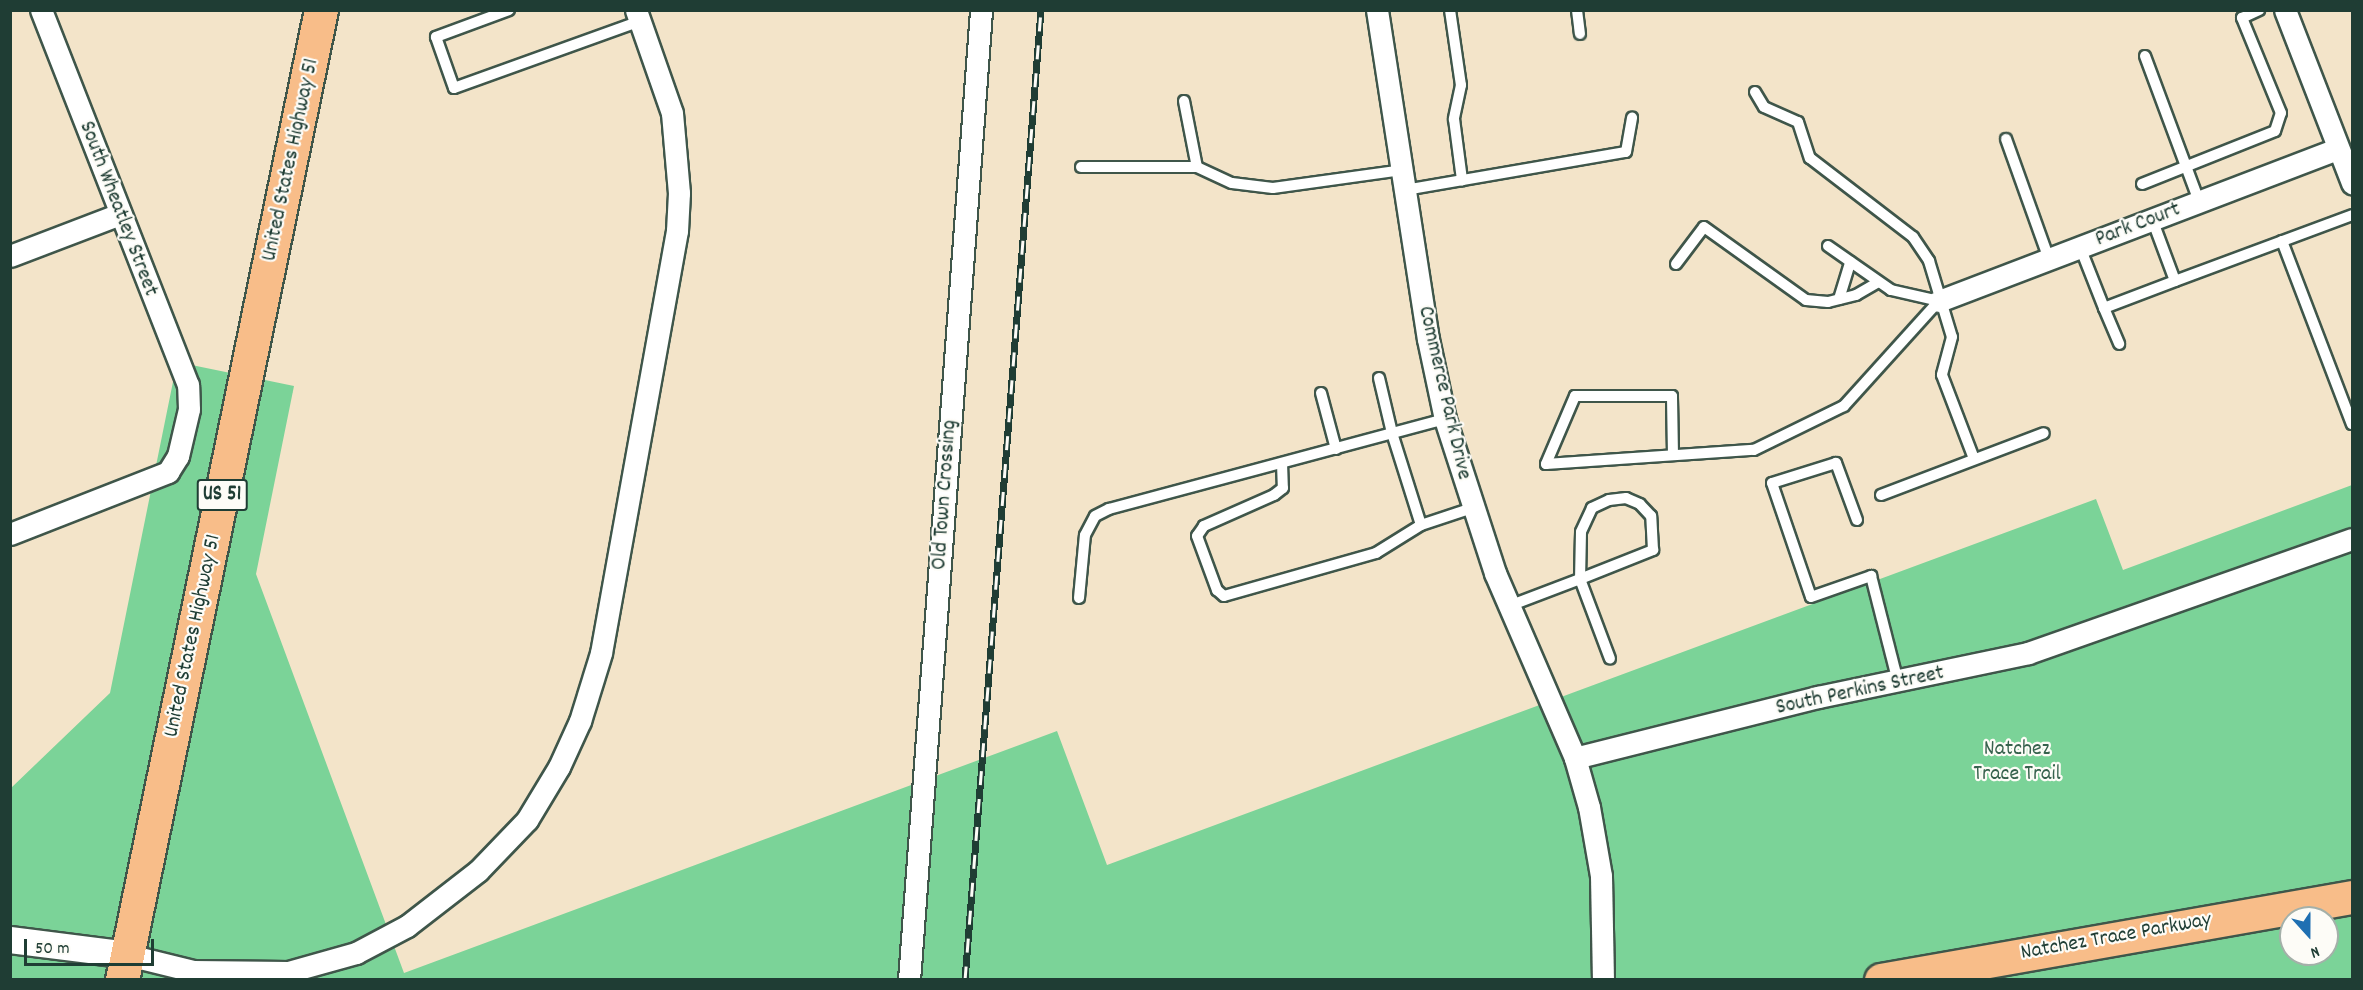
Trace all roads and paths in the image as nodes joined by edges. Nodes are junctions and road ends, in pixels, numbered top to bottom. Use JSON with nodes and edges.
{"nodes":[{"id":1,"x":41,"y":10,"type":"edge"},
{"id":2,"x":321,"y":10,"type":"edge"},
{"id":3,"x":509,"y":10,"type":"edge"},
{"id":4,"x":981,"y":10,"type":"edge"},
{"id":5,"x":1377,"y":10,"type":"edge"},
{"id":6,"x":1450,"y":10,"type":"edge"},
{"id":7,"x":1577,"y":10,"type":"edge"},
{"id":8,"x":2259,"y":10,"type":"edge"},
{"id":9,"x":2285,"y":10,"type":"edge"},
{"id":10,"x":638,"y":16,"type":"edge"},
{"id":11,"x":1580,"y":34,"type":"dead end"},
{"id":12,"x":2145,"y":56,"type":"dead end"},
{"id":13,"x":1755,"y":92,"type":"dead end"},
{"id":14,"x":1184,"y":101,"type":"dead end"},
{"id":15,"x":1632,"y":118,"type":"dead end"},
{"id":16,"x":2006,"y":139,"type":"dead end"},
{"id":17,"x":2186,"y":166,"type":"junction"},
{"id":18,"x":2347,"y":166,"type":"edge"},
{"id":19,"x":1082,"y":167,"type":"dead end"},
{"id":20,"x":1197,"y":167,"type":"junction"},
{"id":21,"x":1403,"y":180,"type":"junction"},
{"id":22,"x":1462,"y":180,"type":"junction"},
{"id":23,"x":2142,"y":184,"type":"dead end"},
{"id":24,"x":2199,"y":201,"type":"junction"},
{"id":25,"x":120,"y":214,"type":"junction"},
{"id":26,"x":2352,"y":215,"type":"edge"},
{"id":27,"x":2152,"y":219,"type":"junction"},
{"id":28,"x":2282,"y":241,"type":"junction"},
{"id":29,"x":1828,"y":246,"type":"dead end"},
{"id":30,"x":2080,"y":247,"type":"junction"},
{"id":31,"x":10,"y":256,"type":"edge"},
{"id":32,"x":2049,"y":259,"type":"junction"},
{"id":33,"x":1850,"y":262,"type":"junction"},
{"id":34,"x":1676,"y":264,"type":"dead end"},
{"id":35,"x":2175,"y":281,"type":"junction"},
{"id":36,"x":1877,"y":283,"type":"junction"},
{"id":37,"x":1839,"y":299,"type":"junction"},
{"id":38,"x":1939,"y":301,"type":"junction"},
{"id":39,"x":2104,"y":308,"type":"junction"},
{"id":40,"x":2119,"y":344,"type":"dead end"},
{"id":41,"x":1379,"y":378,"type":"dead end"},
{"id":42,"x":1321,"y":393,"type":"dead end"},
{"id":43,"x":1445,"y":420,"type":"junction"},
{"id":44,"x":2352,"y":424,"type":"edge"},
{"id":45,"x":1392,"y":433,"type":"junction"},
{"id":46,"x":2044,"y":433,"type":"dead end"},
{"id":47,"x":1336,"y":448,"type":"junction"},
{"id":48,"x":1673,"y":455,"type":"junction"},
{"id":49,"x":1974,"y":459,"type":"junction"},
{"id":50,"x":1282,"y":463,"type":"junction"},
{"id":51,"x":1881,"y":495,"type":"dead end"},
{"id":52,"x":1472,"y":508,"type":"junction"},
{"id":53,"x":1857,"y":520,"type":"dead end"},
{"id":54,"x":1421,"y":525,"type":"junction"},
{"id":55,"x":10,"y":534,"type":"edge"},
{"id":56,"x":2352,"y":539,"type":"edge"},
{"id":57,"x":1580,"y":579,"type":"junction"},
{"id":58,"x":1079,"y":598,"type":"dead end"},
{"id":59,"x":1509,"y":606,"type":"junction"},
{"id":60,"x":1610,"y":659,"type":"dead end"},
{"id":61,"x":1898,"y":682,"type":"junction"},
{"id":62,"x":1575,"y":758,"type":"junction"},
{"id":63,"x":2352,"y":897,"type":"edge"},
{"id":64,"x":10,"y":940,"type":"edge"},
{"id":65,"x":125,"y":967,"type":"edge"},
{"id":66,"x":909,"y":980,"type":"edge"},
{"id":67,"x":1603,"y":980,"type":"edge"},
{"id":68,"x":1881,"y":980,"type":"edge"}],
"edges":[{"from":1,"to":25,"type":"street","name":"South Wheatley Street"},
{"from":2,"to":65,"type":"main road","name":"United States Highway 51","number":"US 51"},
{"from":3,"to":10,"type":"lane"},
{"from":4,"to":66,"type":"street","name":"Old Town Crossing"},
{"from":5,"to":21,"type":"street","name":"Commerce Park Drive"},
{"from":6,"to":22,"type":"lane"},
{"from":7,"to":11,"type":"lane"},
{"from":8,"to":17,"type":"lane"},
{"from":9,"to":18,"type":"street"},
{"from":10,"to":65,"type":"street"},
{"from":12,"to":17,"type":"lane"},
{"from":13,"to":38,"type":"lane"},
{"from":14,"to":20,"type":"lane"},
{"from":15,"to":22,"type":"lane"},
{"from":16,"to":32,"type":"lane"},
{"from":17,"to":23,"type":"lane"},
{"from":17,"to":24,"type":"lane"},
{"from":18,"to":24,"type":"street","name":"Park Court"},
{"from":19,"to":20,"type":"lane"},
{"from":20,"to":21,"type":"lane"},
{"from":21,"to":22,"type":"lane"},
{"from":21,"to":43,"type":"street","name":"Commerce Park Drive"},
{"from":24,"to":27,"type":"street","name":"Park Court"},
{"from":25,"to":31,"type":"street"},
{"from":25,"to":55,"type":"street","name":"South Wheatley Street"},
{"from":26,"to":28,"type":"lane"},
{"from":27,"to":30,"type":"street","name":"Park Court"},
{"from":27,"to":35,"type":"lane"},
{"from":28,"to":35,"type":"lane"},
{"from":28,"to":44,"type":"lane"},
{"from":29,"to":33,"type":"lane"},
{"from":30,"to":32,"type":"street","name":"Park Court"},
{"from":30,"to":39,"type":"lane"},
{"from":32,"to":38,"type":"street","name":"Park Court"},
{"from":33,"to":36,"type":"lane"},
{"from":33,"to":37,"type":"lane"},
{"from":34,"to":37,"type":"lane"},
{"from":35,"to":39,"type":"lane"},
{"from":36,"to":37,"type":"lane"},
{"from":36,"to":38,"type":"lane"},
{"from":38,"to":48,"type":"lane"},
{"from":38,"to":49,"type":"lane"},
{"from":39,"to":40,"type":"lane"},
{"from":41,"to":45,"type":"lane"},
{"from":42,"to":47,"type":"lane"},
{"from":43,"to":45,"type":"lane"},
{"from":43,"to":52,"type":"street","name":"Commerce Park Drive"},
{"from":45,"to":47,"type":"lane"},
{"from":45,"to":54,"type":"lane"},
{"from":46,"to":49,"type":"lane"},
{"from":47,"to":50,"type":"lane"},
{"from":48,"to":48,"type":"lane"},
{"from":49,"to":51,"type":"lane"},
{"from":50,"to":54,"type":"lane"},
{"from":50,"to":58,"type":"lane"},
{"from":52,"to":54,"type":"lane"},
{"from":52,"to":59,"type":"street","name":"Commerce Park Drive"},
{"from":53,"to":61,"type":"lane"},
{"from":56,"to":61,"type":"street","name":"South Perkins Street"},
{"from":57,"to":57,"type":"lane"},
{"from":57,"to":59,"type":"lane"},
{"from":57,"to":60,"type":"lane"},
{"from":59,"to":62,"type":"street","name":"Commerce Park Drive"},
{"from":61,"to":62,"type":"street","name":"South Perkins Street"},
{"from":62,"to":67,"type":"street"},
{"from":63,"to":68,"type":"main road","name":"Natchez Trace Parkway"},
{"from":64,"to":65,"type":"street"}]}
